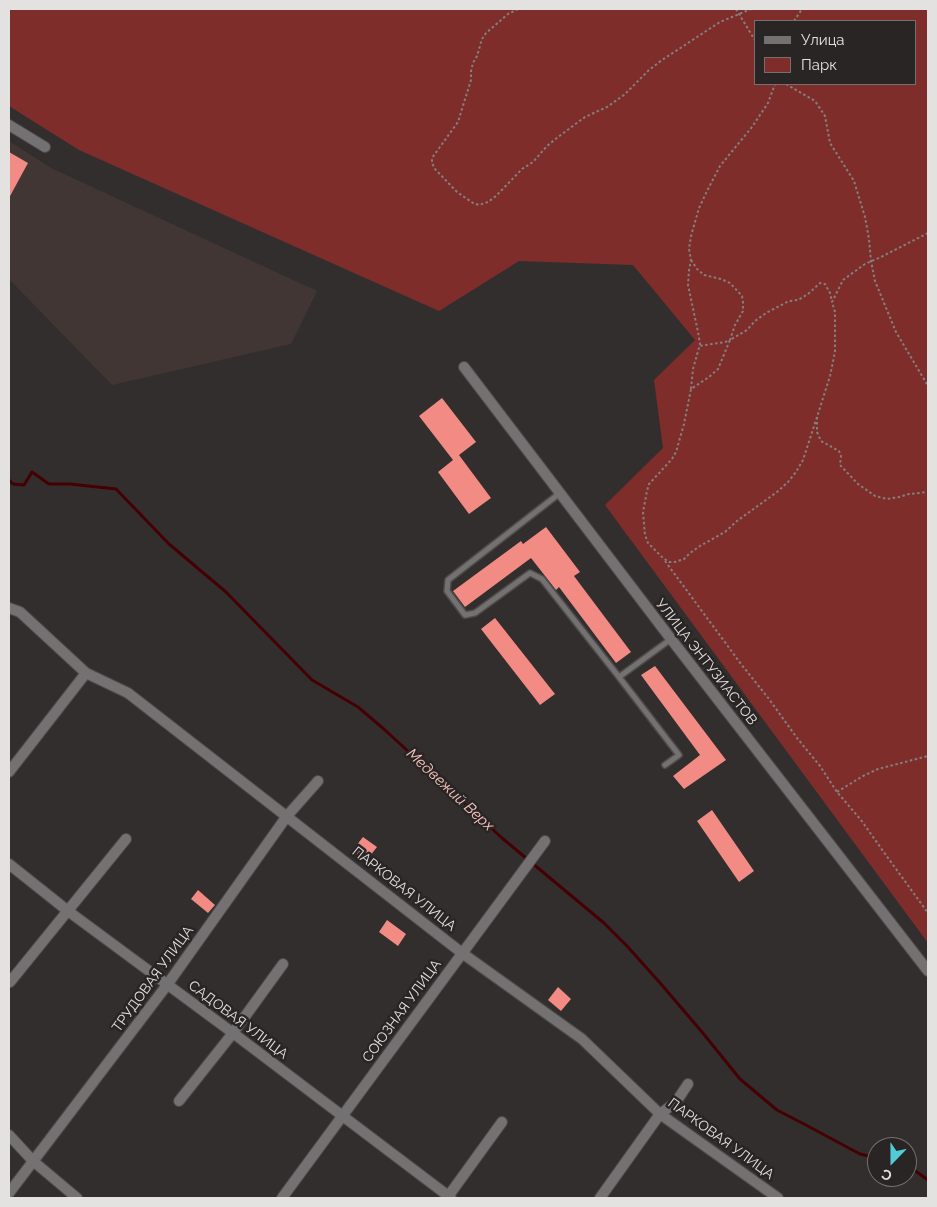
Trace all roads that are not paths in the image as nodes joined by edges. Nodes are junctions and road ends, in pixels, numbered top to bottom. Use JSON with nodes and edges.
{"nodes":[{"id":1,"x":9,"y":125,"type":"edge"},
{"id":2,"x":45,"y":147,"type":"dead end"},
{"id":3,"x":464,"y":367,"type":"dead end"},
{"id":4,"x":560,"y":493,"type":"junction"},
{"id":5,"x":9,"y":608,"type":"edge"},
{"id":6,"x":671,"y":639,"type":"junction"},
{"id":7,"x":86,"y":673,"type":"junction"},
{"id":8,"x":619,"y":677,"type":"junction"},
{"id":9,"x":665,"y":765,"type":"dead end"},
{"id":10,"x":9,"y":772,"type":"edge"},
{"id":11,"x":318,"y":781,"type":"dead end"},
{"id":12,"x":287,"y":816,"type":"junction"},
{"id":13,"x":126,"y":839,"type":"dead end"},
{"id":14,"x":545,"y":841,"type":"dead end"},
{"id":15,"x":9,"y":864,"type":"edge"},
{"id":16,"x":68,"y":911,"type":"junction"},
{"id":17,"x":462,"y":953,"type":"junction"},
{"id":18,"x":283,"y":964,"type":"dead end"},
{"id":19,"x":928,"y":971,"type":"edge"},
{"id":20,"x":10,"y":982,"type":"edge"},
{"id":21,"x":167,"y":984,"type":"junction"},
{"id":22,"x":233,"y":1033,"type":"junction"},
{"id":23,"x":688,"y":1084,"type":"dead end"},
{"id":24,"x":179,"y":1101,"type":"dead end"},
{"id":25,"x":660,"y":1114,"type":"junction"},
{"id":26,"x":342,"y":1116,"type":"junction"},
{"id":27,"x":502,"y":1122,"type":"dead end"},
{"id":28,"x":9,"y":1135,"type":"edge"},
{"id":29,"x":33,"y":1161,"type":"junction"},
{"id":30,"x":9,"y":1193,"type":"edge"},
{"id":31,"x":77,"y":1198,"type":"edge"},
{"id":32,"x":282,"y":1198,"type":"edge"},
{"id":33,"x":449,"y":1198,"type":"edge"},
{"id":34,"x":600,"y":1198,"type":"edge"},
{"id":35,"x":778,"y":1198,"type":"edge"}],
"edges":[{"from":1,"to":2,"type":"street"},
{"from":3,"to":4,"type":"street","name":"УЛИЦА ЭНТУЗИАСТОВ"},
{"from":4,"to":6,"type":"street","name":"УЛИЦА ЭНТУЗИАСТОВ"},
{"from":4,"to":8,"type":"lane"},
{"from":5,"to":7,"type":"street","name":"ПАРКОВАЯ УЛИЦА"},
{"from":6,"to":8,"type":"lane"},
{"from":6,"to":19,"type":"street","name":"УЛИЦА ЭНТУЗИАСТОВ"},
{"from":7,"to":10,"type":"street"},
{"from":7,"to":12,"type":"street","name":"ПАРКОВАЯ УЛИЦА"},
{"from":8,"to":9,"type":"lane"},
{"from":11,"to":12,"type":"street","name":"ТРУДОВАЯ УЛИЦА"},
{"from":12,"to":17,"type":"street","name":"ПАРКОВАЯ УЛИЦА"},
{"from":12,"to":21,"type":"street","name":"ТРУДОВАЯ УЛИЦА"},
{"from":13,"to":16,"type":"street"},
{"from":14,"to":17,"type":"street","name":"СОЮЗНАЯ УЛИЦА"},
{"from":15,"to":16,"type":"street","name":"САДОВАЯ УЛИЦА"},
{"from":16,"to":20,"type":"street"},
{"from":16,"to":21,"type":"street","name":"САДОВАЯ УЛИЦА"},
{"from":17,"to":25,"type":"street","name":"ПАРКОВАЯ УЛИЦА"},
{"from":17,"to":26,"type":"street","name":"СОЮЗНАЯ УЛИЦА"},
{"from":18,"to":22,"type":"street"},
{"from":21,"to":22,"type":"street","name":"САДОВАЯ УЛИЦА"},
{"from":21,"to":29,"type":"street","name":"ТРУДОВАЯ УЛИЦА"},
{"from":22,"to":24,"type":"street"},
{"from":22,"to":26,"type":"street","name":"САДОВАЯ УЛИЦА"},
{"from":23,"to":25,"type":"street"},
{"from":25,"to":34,"type":"street"},
{"from":25,"to":35,"type":"street","name":"ПАРКОВАЯ УЛИЦА"},
{"from":26,"to":32,"type":"street","name":"СОЮЗНАЯ УЛИЦА"},
{"from":26,"to":33,"type":"street","name":"САДОВАЯ УЛИЦА"},
{"from":27,"to":33,"type":"street"},
{"from":28,"to":29,"type":"street"},
{"from":29,"to":30,"type":"street","name":"ТРУДОВАЯ УЛИЦА"},
{"from":29,"to":31,"type":"street"}]}
